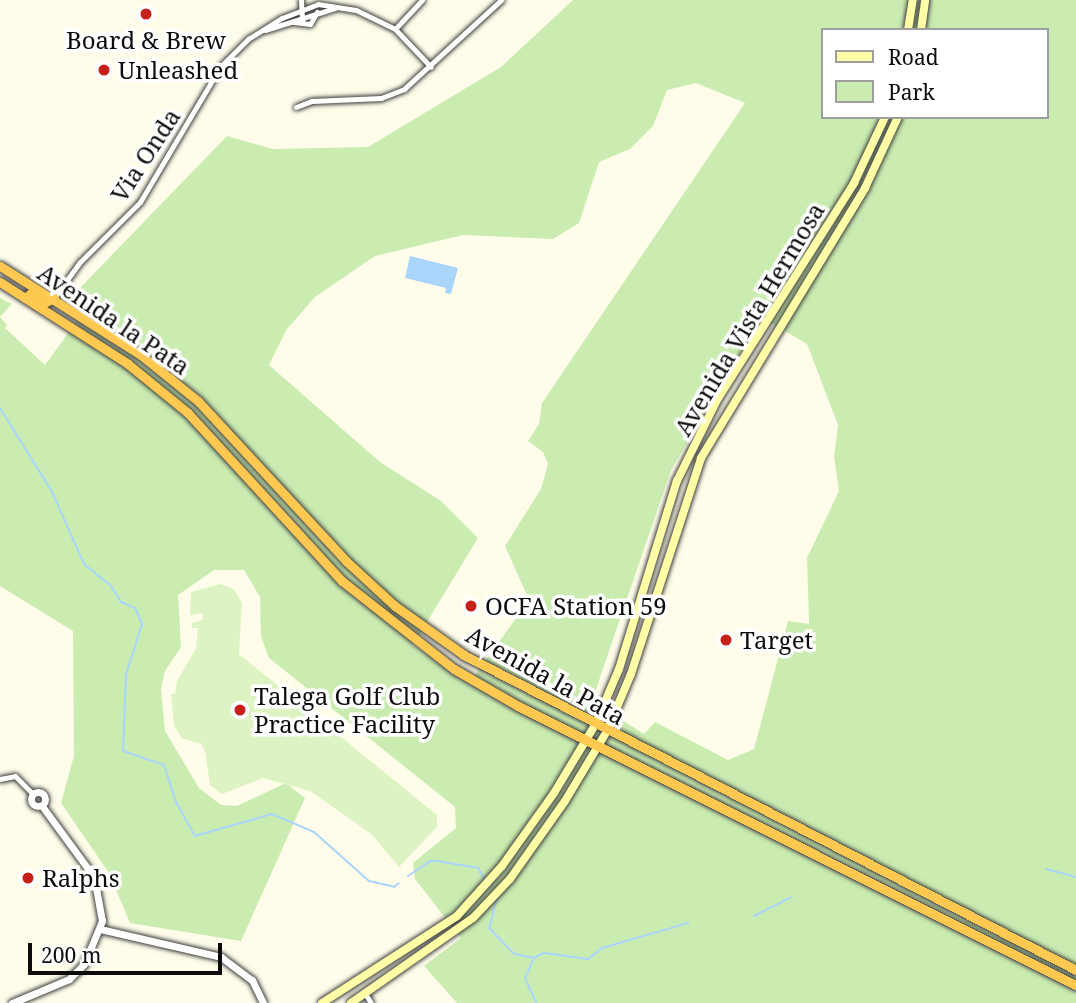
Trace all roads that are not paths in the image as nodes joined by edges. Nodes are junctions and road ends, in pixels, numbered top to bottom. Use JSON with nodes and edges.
{"nodes":[{"id":1,"x":301,"y":0,"type":"edge"},
{"id":2,"x":422,"y":0,"type":"edge"},
{"id":3,"x":501,"y":0,"type":"edge"},
{"id":4,"x":913,"y":0,"type":"edge"},
{"id":5,"x":925,"y":0,"type":"edge"},
{"id":6,"x":314,"y":5,"type":"junction"},
{"id":7,"x":336,"y":7,"type":"junction"},
{"id":8,"x":299,"y":9,"type":"junction"},
{"id":9,"x":317,"y":14,"type":"junction"},
{"id":10,"x":302,"y":21,"type":"junction"},
{"id":11,"x":908,"y":28,"type":"edge"},
{"id":12,"x":921,"y":28,"type":"edge"},
{"id":13,"x":395,"y":29,"type":"junction"},
{"id":14,"x":262,"y":31,"type":"junction"},
{"id":15,"x":431,"y":67,"type":"junction"},
{"id":16,"x":296,"y":107,"type":"dead end"},
{"id":17,"x":884,"y":119,"type":"edge"},
{"id":18,"x":897,"y":119,"type":"edge"},
{"id":19,"x":0,"y":266,"type":"edge"},
{"id":20,"x":0,"y":282,"type":"edge"},
{"id":21,"x":25,"y":298,"type":"junction"},
{"id":22,"x":54,"y":298,"type":"junction"},
{"id":23,"x":595,"y":725,"type":"junction"},
{"id":24,"x":607,"y":731,"type":"junction"},
{"id":25,"x":586,"y":740,"type":"junction"},
{"id":26,"x":598,"y":746,"type":"junction"},
{"id":27,"x":0,"y":779,"type":"edge"},
{"id":28,"x":33,"y":794,"type":"joint"},
{"id":29,"x":100,"y":929,"type":"junction"},
{"id":30,"x":1076,"y":970,"type":"edge"},
{"id":31,"x":1076,"y":985,"type":"edge"},
{"id":32,"x":38,"y":994,"type":"junction"},
{"id":33,"x":368,"y":999,"type":"edge"},
{"id":34,"x":27,"y":1000,"type":"edge"},
{"id":35,"x":43,"y":1001,"type":"edge"},
{"id":36,"x":12,"y":1003,"type":"edge"},
{"id":37,"x":263,"y":1003,"type":"edge"},
{"id":38,"x":322,"y":1003,"type":"edge"},
{"id":39,"x":351,"y":1003,"type":"edge"}],
"edges":[{"from":1,"to":8,"type":"street"},
{"from":2,"to":13,"type":"street"},
{"from":3,"to":15,"type":"street"},
{"from":4,"to":11,"type":"main road"},
{"from":5,"to":12,"type":"main road"},
{"from":6,"to":7,"type":"street","name":"Via Onda"},
{"from":6,"to":8,"type":"street","name":"Via Onda"},
{"from":6,"to":9,"type":"street"},
{"from":7,"to":9,"type":"street"},
{"from":7,"to":13,"type":"street","name":"Via Onda"},
{"from":8,"to":10,"type":"street"},
{"from":8,"to":14,"type":"street","name":"Via Onda"},
{"from":9,"to":10,"type":"street"},
{"from":10,"to":14,"type":"street","name":"Via Onda"},
{"from":13,"to":15,"type":"street","name":"Via Onda"},
{"from":14,"to":22,"type":"street","name":"Via Onda"},
{"from":15,"to":16,"type":"street"},
{"from":17,"to":23,"type":"main road","name":"Avenida Vista Hermosa"},
{"from":18,"to":24,"type":"main road","name":"Avenida Vista Hermosa"},
{"from":19,"to":22,"type":"highway","name":"Avenida la Pata"},
{"from":20,"to":21,"type":"highway","name":"Avenida la Pata"},
{"from":21,"to":22,"type":"highway"},
{"from":21,"to":25,"type":"highway","name":"Avenida la Pata"},
{"from":22,"to":23,"type":"highway","name":"Avenida la Pata"},
{"from":23,"to":24,"type":"highway","name":"Avenida la Pata"},
{"from":23,"to":25,"type":"main road","name":"Avenida Vista Hermosa"},
{"from":24,"to":26,"type":"main road","name":"Avenida Vista Hermosa"},
{"from":24,"to":30,"type":"highway","name":"Avenida la Pata"},
{"from":25,"to":26,"type":"highway","name":"Avenida la Pata"},
{"from":25,"to":38,"type":"main road","name":"Avenida Vista Hermosa"},
{"from":26,"to":31,"type":"highway","name":"Avenida la Pata"},
{"from":26,"to":33,"type":"main road","name":"Avenida Vista Hermosa"},
{"from":27,"to":28,"type":"street"},
{"from":28,"to":29,"type":"street"},
{"from":29,"to":32,"type":"street"},
{"from":29,"to":37,"type":"street"},
{"from":32,"to":34,"type":"street"},
{"from":32,"to":35,"type":"street"},
{"from":33,"to":39,"type":"main road","name":"Avenida Vista Hermosa"},
{"from":34,"to":36,"type":"street"}]}
